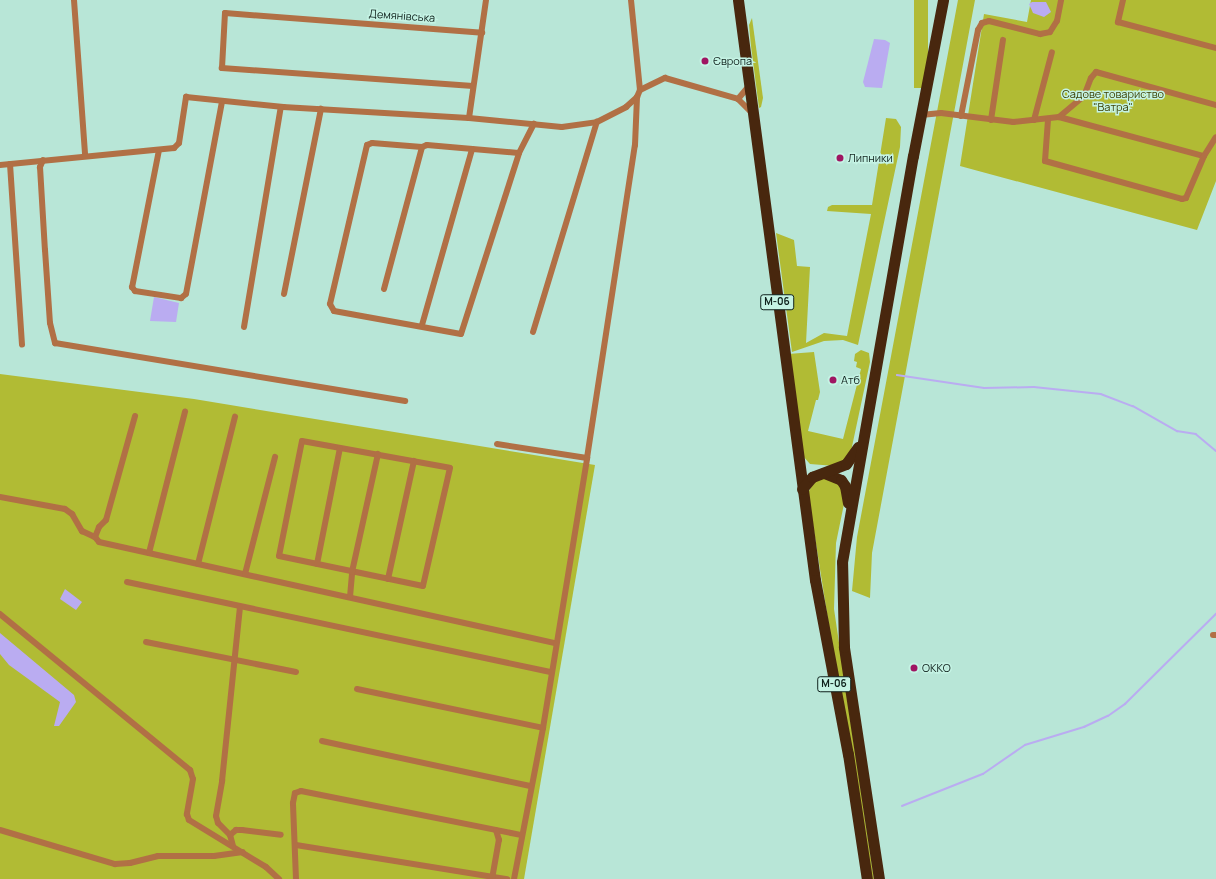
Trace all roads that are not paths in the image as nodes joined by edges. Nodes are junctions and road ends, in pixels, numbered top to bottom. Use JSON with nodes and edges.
{"nodes":[{"id":1,"x":74,"y":0,"type":"edge"},
{"id":2,"x":486,"y":0,"type":"edge"},
{"id":3,"x":631,"y":0,"type":"edge"},
{"id":4,"x":738,"y":0,"type":"edge"},
{"id":5,"x":943,"y":0,"type":"edge"},
{"id":6,"x":1061,"y":0,"type":"edge"},
{"id":7,"x":1123,"y":0,"type":"edge"},
{"id":8,"x":482,"y":32,"type":"junction"},
{"id":9,"x":1003,"y":40,"type":"dead end"},
{"id":10,"x":1216,"y":48,"type":"edge"},
{"id":11,"x":1052,"y":52,"type":"dead end"},
{"id":12,"x":473,"y":86,"type":"junction"},
{"id":13,"x":749,"y":86,"type":"junction"},
{"id":14,"x":640,"y":90,"type":"junction"},
{"id":15,"x":637,"y":97,"type":"junction"},
{"id":16,"x":738,"y":99,"type":"junction"},
{"id":17,"x":222,"y":101,"type":"junction"},
{"id":18,"x":1216,"y":105,"type":"edge"},
{"id":19,"x":281,"y":107,"type":"junction"},
{"id":20,"x":321,"y":109,"type":"junction"},
{"id":21,"x":752,"y":115,"type":"junction"},
{"id":22,"x":921,"y":115,"type":"junction"},
{"id":23,"x":961,"y":116,"type":"junction"},
{"id":24,"x":470,"y":118,"type":"junction"},
{"id":25,"x":1059,"y":118,"type":"junction"},
{"id":26,"x":991,"y":120,"type":"junction"},
{"id":27,"x":1034,"y":120,"type":"junction"},
{"id":28,"x":1048,"y":120,"type":"junction"},
{"id":29,"x":597,"y":122,"type":"junction"},
{"id":30,"x":534,"y":124,"type":"junction"},
{"id":31,"x":1216,"y":137,"type":"edge"},
{"id":32,"x":422,"y":147,"type":"junction"},
{"id":33,"x":159,"y":150,"type":"junction"},
{"id":34,"x":472,"y":150,"type":"junction"},
{"id":35,"x":519,"y":153,"type":"junction"},
{"id":36,"x":85,"y":155,"type":"junction"},
{"id":37,"x":1204,"y":156,"type":"junction"},
{"id":38,"x":43,"y":160,"type":"junction"},
{"id":39,"x":10,"y":164,"type":"junction"},
{"id":40,"x":0,"y":165,"type":"edge"},
{"id":41,"x":384,"y":289,"type":"dead end"},
{"id":42,"x":284,"y":294,"type":"dead end"},
{"id":43,"x":422,"y":325,"type":"junction"},
{"id":44,"x":244,"y":327,"type":"dead end"},
{"id":45,"x":533,"y":332,"type":"dead end"},
{"id":46,"x":22,"y":345,"type":"dead end"},
{"id":47,"x":405,"y":401,"type":"dead end"},
{"id":48,"x":185,"y":412,"type":"dead end"},
{"id":49,"x":135,"y":416,"type":"dead end"},
{"id":50,"x":235,"y":417,"type":"dead end"},
{"id":51,"x":862,"y":442,"type":"junction"},
{"id":52,"x":497,"y":444,"type":"dead end"},
{"id":53,"x":340,"y":448,"type":"junction"},
{"id":54,"x":378,"y":454,"type":"junction"},
{"id":55,"x":275,"y":457,"type":"dead end"},
{"id":56,"x":587,"y":458,"type":"junction"},
{"id":57,"x":414,"y":461,"type":"junction"},
{"id":58,"x":823,"y":473,"type":"junction"},
{"id":59,"x":802,"y":489,"type":"junction"},
{"id":60,"x":0,"y":497,"type":"edge"},
{"id":61,"x":848,"y":515,"type":"junction"},
{"id":62,"x":95,"y":537,"type":"junction"},
{"id":63,"x":149,"y":553,"type":"junction"},
{"id":64,"x":198,"y":564,"type":"junction"},
{"id":65,"x":317,"y":564,"type":"junction"},
{"id":66,"x":352,"y":572,"type":"junction"},
{"id":67,"x":245,"y":574,"type":"junction"},
{"id":68,"x":388,"y":579,"type":"junction"},
{"id":69,"x":128,"y":582,"type":"dead end"},
{"id":70,"x":350,"y":597,"type":"junction"},
{"id":71,"x":240,"y":608,"type":"junction"},
{"id":72,"x":0,"y":614,"type":"edge"},
{"id":73,"x":146,"y":642,"type":"dead end"},
{"id":74,"x":555,"y":643,"type":"junction"},
{"id":75,"x":235,"y":659,"type":"junction"},
{"id":76,"x":296,"y":672,"type":"dead end"},
{"id":77,"x":552,"y":672,"type":"junction"},
{"id":78,"x":357,"y":689,"type":"dead end"},
{"id":79,"x":543,"y":728,"type":"junction"},
{"id":80,"x":322,"y":741,"type":"dead end"},
{"id":81,"x":530,"y":786,"type":"junction"},
{"id":82,"x":0,"y":830,"type":"edge"},
{"id":83,"x":496,"y":830,"type":"junction"},
{"id":84,"x":230,"y":835,"type":"junction"},
{"id":85,"x":281,"y":835,"type":"dead end"},
{"id":86,"x":522,"y":835,"type":"junction"},
{"id":87,"x":296,"y":845,"type":"junction"},
{"id":88,"x":233,"y":846,"type":"junction"},
{"id":89,"x":243,"y":852,"type":"junction"},
{"id":90,"x":492,"y":878,"type":"edge"},
{"id":91,"x":279,"y":879,"type":"edge"},
{"id":92,"x":296,"y":879,"type":"edge"},
{"id":93,"x":507,"y":879,"type":"edge"},
{"id":94,"x":514,"y":879,"type":"edge"},
{"id":95,"x":867,"y":879,"type":"edge"},
{"id":96,"x":879,"y":879,"type":"edge"}],
"edges":[{"from":1,"to":36,"type":"street"},
{"from":2,"to":8,"type":"street"},
{"from":3,"to":14,"type":"street"},
{"from":4,"to":13,"type":"highway","number":"М-06"},
{"from":5,"to":22,"type":"highway","number":"М-06"},
{"from":6,"to":23,"type":"street"},
{"from":7,"to":10,"type":"street"},
{"from":8,"to":12,"type":"street"},
{"from":8,"to":12,"type":"street","name":"Демянівська"},
{"from":9,"to":26,"type":"street"},
{"from":11,"to":27,"type":"street"},
{"from":12,"to":24,"type":"street"},
{"from":13,"to":16,"type":"street"},
{"from":13,"to":21,"type":"highway","number":"М-06"},
{"from":14,"to":15,"type":"street"},
{"from":14,"to":16,"type":"street"},
{"from":15,"to":29,"type":"street"},
{"from":15,"to":56,"type":"street"},
{"from":16,"to":21,"type":"street"},
{"from":17,"to":19,"type":"street"},
{"from":17,"to":33,"type":"street"},
{"from":17,"to":33,"type":"street"},
{"from":18,"to":25,"type":"street"},
{"from":19,"to":20,"type":"street"},
{"from":19,"to":44,"type":"street"},
{"from":20,"to":24,"type":"street"},
{"from":20,"to":42,"type":"street"},
{"from":21,"to":59,"type":"highway","number":"М-06"},
{"from":22,"to":23,"type":"street"},
{"from":22,"to":51,"type":"highway","number":"М-06"},
{"from":23,"to":26,"type":"street"},
{"from":24,"to":30,"type":"street"},
{"from":25,"to":28,"type":"street"},
{"from":25,"to":37,"type":"street"},
{"from":26,"to":27,"type":"street"},
{"from":27,"to":28,"type":"street"},
{"from":28,"to":37,"type":"street"},
{"from":29,"to":30,"type":"street"},
{"from":29,"to":45,"type":"street"},
{"from":30,"to":35,"type":"street"},
{"from":31,"to":37,"type":"street"},
{"from":32,"to":34,"type":"street"},
{"from":32,"to":41,"type":"street"},
{"from":32,"to":43,"type":"street"},
{"from":33,"to":36,"type":"street"},
{"from":34,"to":35,"type":"street"},
{"from":34,"to":43,"type":"street"},
{"from":35,"to":43,"type":"street"},
{"from":36,"to":38,"type":"street"},
{"from":38,"to":39,"type":"street"},
{"from":38,"to":47,"type":"street"},
{"from":39,"to":40,"type":"street"},
{"from":39,"to":46,"type":"street"},
{"from":48,"to":63,"type":"street"},
{"from":49,"to":62,"type":"street"},
{"from":50,"to":64,"type":"street"},
{"from":51,"to":58,"type":"highway"},
{"from":51,"to":61,"type":"highway","number":"М-06"},
{"from":52,"to":56,"type":"street"},
{"from":53,"to":54,"type":"street"},
{"from":53,"to":65,"type":"street"},
{"from":53,"to":65,"type":"street"},
{"from":54,"to":57,"type":"street"},
{"from":54,"to":66,"type":"street"},
{"from":55,"to":67,"type":"street"},
{"from":56,"to":74,"type":"street"},
{"from":57,"to":68,"type":"street"},
{"from":57,"to":68,"type":"street"},
{"from":58,"to":59,"type":"highway"},
{"from":58,"to":61,"type":"highway"},
{"from":59,"to":95,"type":"highway","number":"М-06"},
{"from":60,"to":62,"type":"street"},
{"from":61,"to":96,"type":"highway","number":"М-06"},
{"from":62,"to":63,"type":"street"},
{"from":63,"to":64,"type":"street"},
{"from":64,"to":67,"type":"street"},
{"from":65,"to":66,"type":"street"},
{"from":66,"to":68,"type":"street"},
{"from":66,"to":70,"type":"street"},
{"from":67,"to":70,"type":"street"},
{"from":69,"to":71,"type":"street"},
{"from":70,"to":74,"type":"street"},
{"from":71,"to":75,"type":"street"},
{"from":71,"to":77,"type":"street"},
{"from":72,"to":88,"type":"street"},
{"from":73,"to":75,"type":"street"},
{"from":74,"to":77,"type":"street"},
{"from":75,"to":76,"type":"street"},
{"from":75,"to":84,"type":"street"},
{"from":77,"to":79,"type":"street"},
{"from":78,"to":79,"type":"street"},
{"from":79,"to":81,"type":"street"},
{"from":80,"to":81,"type":"street"},
{"from":81,"to":86,"type":"street"},
{"from":82,"to":89,"type":"street"},
{"from":83,"to":86,"type":"street"},
{"from":83,"to":87,"type":"street"},
{"from":83,"to":90,"type":"street"},
{"from":84,"to":85,"type":"street"},
{"from":84,"to":88,"type":"street"},
{"from":86,"to":94,"type":"street"},
{"from":87,"to":90,"type":"street"},
{"from":87,"to":92,"type":"street"},
{"from":88,"to":89,"type":"street"},
{"from":89,"to":91,"type":"street"},
{"from":90,"to":93,"type":"street"}]}
